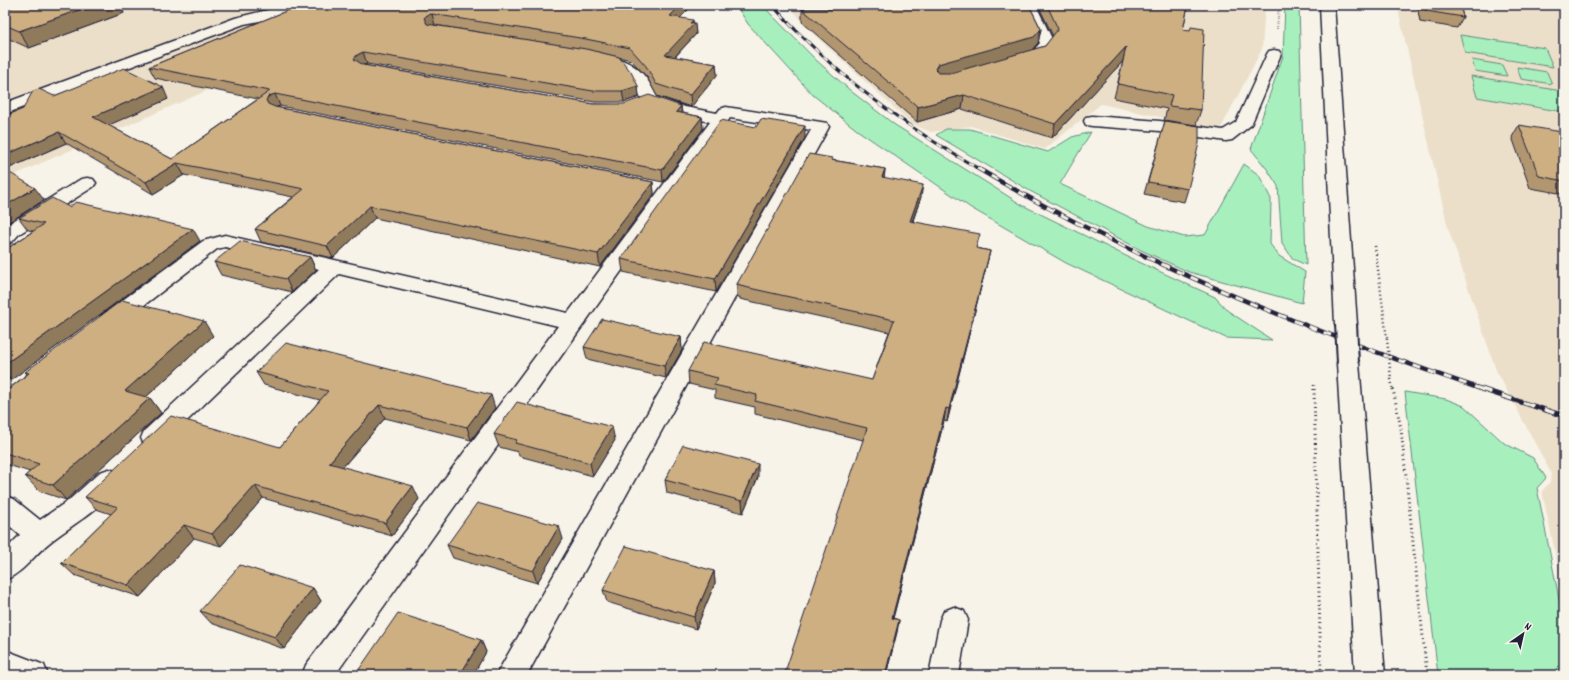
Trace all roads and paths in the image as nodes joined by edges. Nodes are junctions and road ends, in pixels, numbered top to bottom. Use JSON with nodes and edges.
{"nodes":[{"id":1,"x":246,"y":5,"type":"edge"},
{"id":2,"x":302,"y":5,"type":"edge"},
{"id":3,"x":844,"y":5,"type":"edge"},
{"id":4,"x":922,"y":5,"type":"edge"},
{"id":5,"x":1029,"y":5,"type":"edge"},
{"id":6,"x":1327,"y":5,"type":"edge"},
{"id":7,"x":270,"y":15,"type":"junction"},
{"id":8,"x":580,"y":53,"type":"edge"},
{"id":9,"x":1274,"y":54,"type":"dead end"},
{"id":10,"x":1008,"y":63,"type":"edge"},
{"id":11,"x":5,"y":109,"type":"edge"},
{"id":12,"x":722,"y":119,"type":"junction"},
{"id":13,"x":1092,"y":121,"type":"dead end"},
{"id":14,"x":87,"y":183,"type":"dead end"},
{"id":15,"x":5,"y":238,"type":"edge"},
{"id":16,"x":334,"y":267,"type":"junction"},
{"id":17,"x":573,"y":322,"type":"junction"},
{"id":18,"x":95,"y":331,"type":"edge"},
{"id":19,"x":1387,"y":339,"type":"dead end"},
{"id":20,"x":1314,"y":382,"type":"dead end"},
{"id":21,"x":5,"y":507,"type":"edge"},
{"id":22,"x":39,"y":535,"type":"junction"},
{"id":23,"x":5,"y":568,"type":"edge"},
{"id":24,"x":954,"y":620,"type":"dead end"},
{"id":25,"x":5,"y":664,"type":"edge"},
{"id":26,"x":33,"y":675,"type":"edge"},
{"id":27,"x":317,"y":675,"type":"edge"},
{"id":28,"x":511,"y":675,"type":"edge"},
{"id":29,"x":944,"y":675,"type":"edge"},
{"id":30,"x":1321,"y":675,"type":"edge"},
{"id":31,"x":1370,"y":675,"type":"edge"},
{"id":32,"x":1427,"y":675,"type":"edge"}],
"edges":[{"from":1,"to":7,"type":"street"},
{"from":2,"to":7,"type":"street"},
{"from":3,"to":4,"type":"street"},
{"from":5,"to":10,"type":"street"},
{"from":6,"to":31,"type":"street","bridge":true},
{"from":7,"to":11,"type":"street"},
{"from":8,"to":12,"type":"street"},
{"from":9,"to":13,"type":"street"},
{"from":12,"to":17,"type":"street"},
{"from":12,"to":28,"type":"street"},
{"from":14,"to":15,"type":"street"},
{"from":16,"to":17,"type":"street"},
{"from":16,"to":18,"type":"street"},
{"from":16,"to":22,"type":"street"},
{"from":17,"to":27,"type":"street"},
{"from":19,"to":32,"type":"path","bridge":true},
{"from":20,"to":30,"type":"path"},
{"from":21,"to":22,"type":"street"},
{"from":22,"to":23,"type":"street"},
{"from":24,"to":29,"type":"street"},
{"from":25,"to":26,"type":"street"}]}
